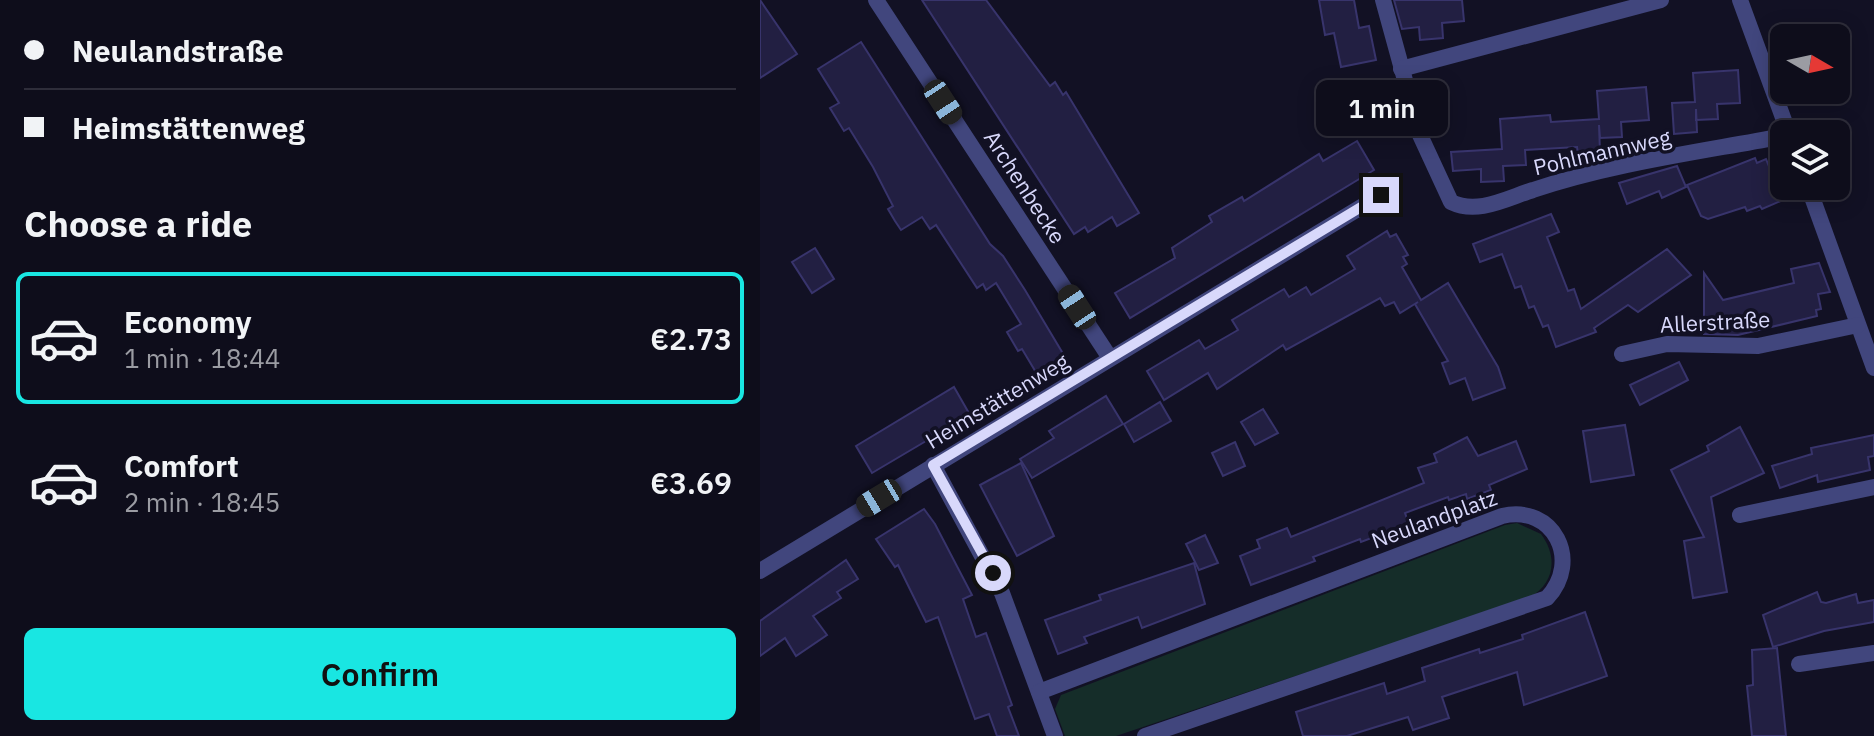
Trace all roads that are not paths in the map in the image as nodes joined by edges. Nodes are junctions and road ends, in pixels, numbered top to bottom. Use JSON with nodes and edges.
{"nodes":[{"id":1,"x":876,"y":0,"type":"edge"},
{"id":2,"x":1383,"y":0,"type":"edge"},
{"id":3,"x":1661,"y":0,"type":"edge"},
{"id":4,"x":1740,"y":0,"type":"edge"},
{"id":5,"x":1401,"y":69,"type":"junction"},
{"id":6,"x":1781,"y":120,"type":"edge"},
{"id":7,"x":1770,"y":138,"type":"edge"},
{"id":8,"x":1381,"y":195,"type":"dead end"},
{"id":9,"x":1813,"y":200,"type":"edge"},
{"id":10,"x":1858,"y":325,"type":"junction"},
{"id":11,"x":1622,"y":354,"type":"dead end"},
{"id":12,"x":1110,"y":358,"type":"junction"},
{"id":13,"x":1874,"y":368,"type":"edge"},
{"id":14,"x":933,"y":465,"type":"junction"},
{"id":15,"x":1874,"y":487,"type":"edge"},
{"id":16,"x":1740,"y":515,"type":"dead end"},
{"id":17,"x":760,"y":571,"type":"edge"},
{"id":18,"x":1874,"y":653,"type":"edge"},
{"id":19,"x":1799,"y":664,"type":"dead end"},
{"id":20,"x":1039,"y":692,"type":"junction"},
{"id":21,"x":1055,"y":736,"type":"edge"},
{"id":22,"x":1145,"y":736,"type":"edge"}],
"edges":[{"from":1,"to":12,"type":"street","name":"Archenbecke"},
{"from":2,"to":5,"type":"street"},
{"from":3,"to":5,"type":"street"},
{"from":4,"to":6,"type":"street"},
{"from":5,"to":7,"type":"street","name":"Pohlmannweg"},
{"from":8,"to":12,"type":"street","name":"Heimstättenweg"},
{"from":9,"to":10,"type":"street"},
{"from":10,"to":11,"type":"street","name":"Allerstraße"},
{"from":10,"to":13,"type":"street"},
{"from":12,"to":14,"type":"street","name":"Heimstättenweg"},
{"from":14,"to":17,"type":"street","name":"Heimstättenweg"},
{"from":14,"to":20,"type":"street"},
{"from":15,"to":16,"type":"street"},
{"from":18,"to":19,"type":"street"},
{"from":20,"to":21,"type":"street"},
{"from":20,"to":22,"type":"street","name":"Neulandplatz"}]}
